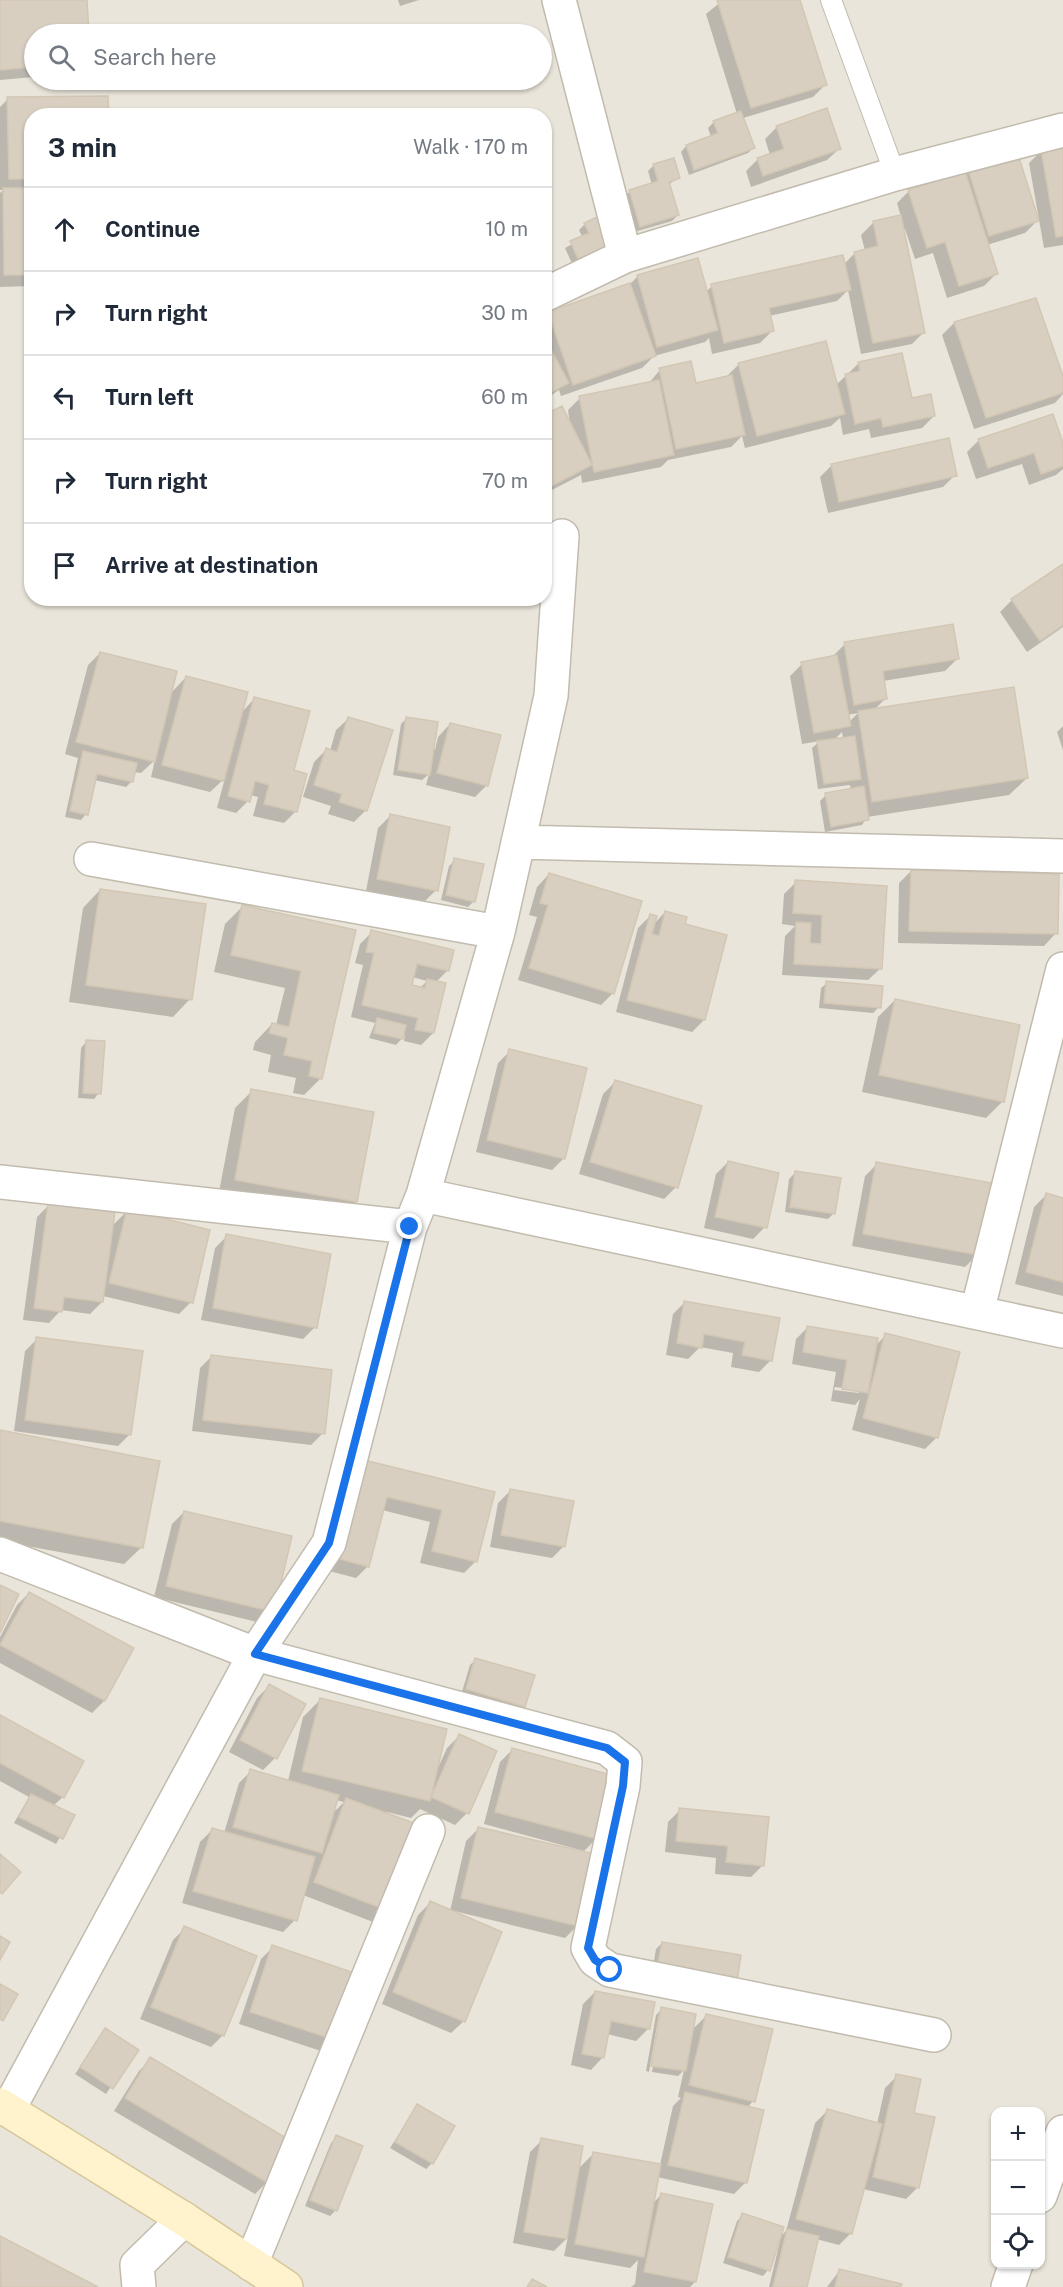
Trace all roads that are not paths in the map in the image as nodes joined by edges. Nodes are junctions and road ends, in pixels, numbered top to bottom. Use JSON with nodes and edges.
{"nodes":[{"id":1,"x":560,"y":0,"type":"edge"},
{"id":2,"x":831,"y":0,"type":"edge"},
{"id":3,"x":1063,"y":130,"type":"edge"},
{"id":4,"x":895,"y":174,"type":"junction"},
{"id":5,"x":626,"y":256,"type":"junction"},
{"id":6,"x":552,"y":291,"type":"edge"},
{"id":7,"x":562,"y":536,"type":"dead end"},
{"id":8,"x":518,"y":842,"type":"junction"},
{"id":9,"x":1063,"y":856,"type":"edge"},
{"id":10,"x":91,"y":859,"type":"dead end"},
{"id":11,"x":498,"y":932,"type":"junction"},
{"id":12,"x":1063,"y":969,"type":"edge"},
{"id":13,"x":0,"y":1182,"type":"edge"},
{"id":14,"x":423,"y":1195,"type":"junction"},
{"id":15,"x":410,"y":1227,"type":"junction"},
{"id":16,"x":977,"y":1312,"type":"junction"},
{"id":17,"x":1063,"y":1331,"type":"edge"},
{"id":18,"x":0,"y":1554,"type":"edge"},
{"id":19,"x":255,"y":1654,"type":"junction"},
{"id":20,"x":428,"y":1831,"type":"dead end"},
{"id":21,"x":934,"y":2036,"type":"dead end"},
{"id":22,"x":4,"y":2107,"type":"edge"},
{"id":23,"x":1063,"y":2132,"type":"edge"},
{"id":24,"x":1045,"y":2184,"type":"edge"},
{"id":25,"x":184,"y":2219,"type":"junction"},
{"id":26,"x":252,"y":2264,"type":"junction"},
{"id":27,"x":1015,"y":2269,"type":"edge"},
{"id":28,"x":139,"y":2287,"type":"edge"},
{"id":29,"x":286,"y":2287,"type":"edge"},
{"id":30,"x":1008,"y":2287,"type":"edge"}],
"edges":[{"from":1,"to":5,"type":"street"},
{"from":2,"to":4,"type":"lane"},
{"from":3,"to":4,"type":"street"},
{"from":4,"to":5,"type":"street"},
{"from":5,"to":6,"type":"street"},
{"from":7,"to":8,"type":"street"},
{"from":8,"to":9,"type":"street"},
{"from":8,"to":11,"type":"street"},
{"from":10,"to":11,"type":"street"},
{"from":11,"to":14,"type":"street"},
{"from":12,"to":16,"type":"street"},
{"from":13,"to":15,"type":"street"},
{"from":14,"to":15,"type":"street"},
{"from":14,"to":16,"type":"street"},
{"from":15,"to":19,"type":"street"},
{"from":16,"to":17,"type":"street"},
{"from":18,"to":19,"type":"street"},
{"from":19,"to":21,"type":"street"},
{"from":19,"to":22,"type":"street"},
{"from":20,"to":26,"type":"street"},
{"from":22,"to":25,"type":"main road"},
{"from":23,"to":24,"type":"street"},
{"from":25,"to":26,"type":"main road"},
{"from":25,"to":28,"type":"street"},
{"from":26,"to":29,"type":"main road"},
{"from":27,"to":30,"type":"street"}]}
